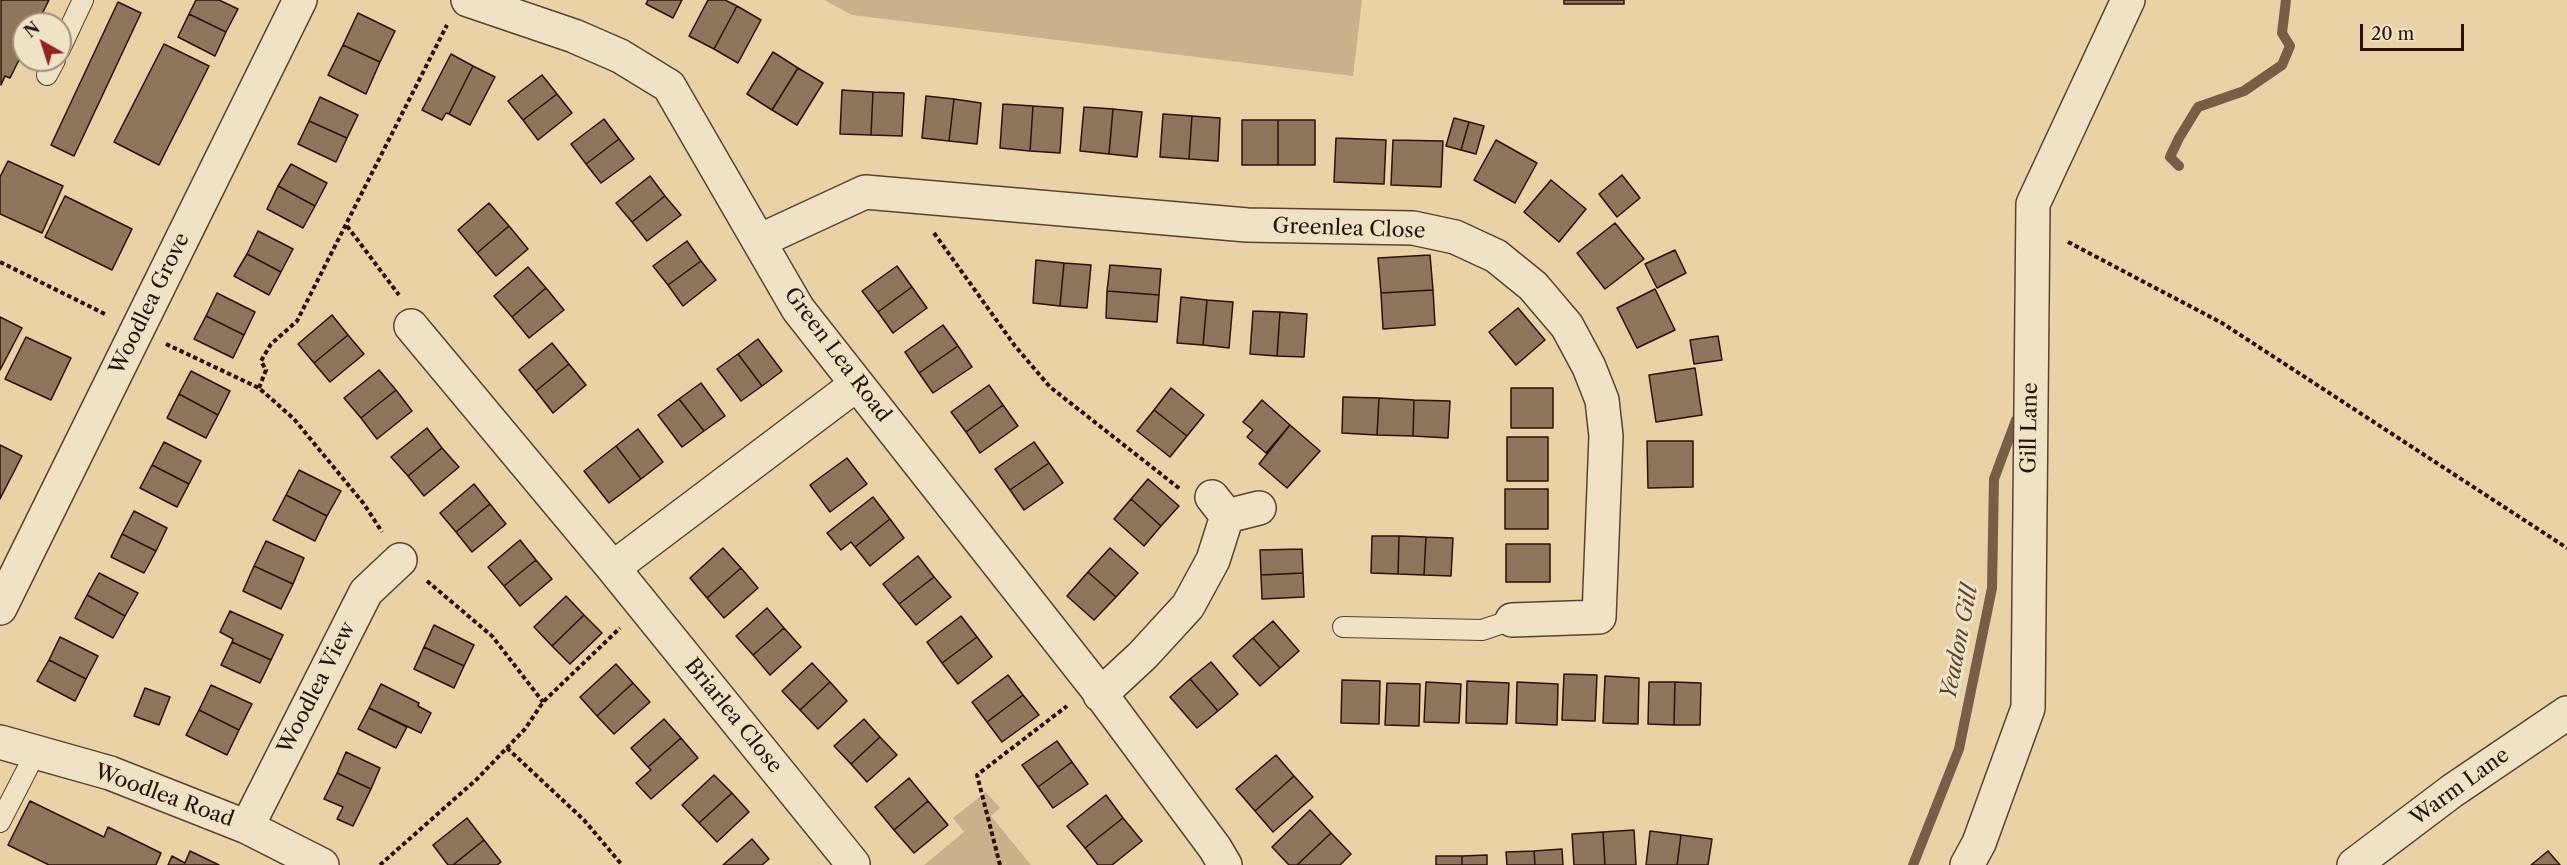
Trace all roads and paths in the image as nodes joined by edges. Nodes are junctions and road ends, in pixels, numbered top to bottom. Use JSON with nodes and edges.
{"nodes":[{"id":1,"x":83,"y":0,"type":"edge"},
{"id":2,"x":300,"y":0,"type":"edge"},
{"id":3,"x":2128,"y":0,"type":"edge"},
{"id":4,"x":458,"y":10,"type":"edge"},
{"id":5,"x":72,"y":23,"type":"edge"},
{"id":6,"x":907,"y":196,"type":"junction"},
{"id":7,"x":2032,"y":224,"type":"junction"},
{"id":8,"x":347,"y":226,"type":"junction"},
{"id":9,"x":759,"y":241,"type":"junction"},
{"id":10,"x":0,"y":262,"type":"edge"},
{"id":11,"x":113,"y":318,"type":"dead end"},
{"id":12,"x":411,"y":326,"type":"joint"},
{"id":13,"x":159,"y":341,"type":"dead end"},
{"id":14,"x":856,"y":384,"type":"junction"},
{"id":15,"x":259,"y":388,"type":"junction"},
{"id":16,"x":1219,"y":506,"type":"junction"},
{"id":17,"x":1259,"y":508,"type":"dead end"},
{"id":18,"x":2567,"y":548,"type":"edge"},
{"id":19,"x":400,"y":560,"type":"junction"},
{"id":20,"x":613,"y":568,"type":"junction"},
{"id":21,"x":643,"y":605,"type":"junction"},
{"id":22,"x":0,"y":608,"type":"edge"},
{"id":23,"x":1512,"y":620,"type":"joint"},
{"id":24,"x":1343,"y":627,"type":"dead end"},
{"id":25,"x":1097,"y":690,"type":"junction"},
{"id":26,"x":543,"y":702,"type":"junction"},
{"id":27,"x":2567,"y":713,"type":"edge"},
{"id":28,"x":0,"y":742,"type":"edge"},
{"id":29,"x":507,"y":748,"type":"junction"},
{"id":30,"x":36,"y":752,"type":"junction"},
{"id":31,"x":0,"y":822,"type":"edge"},
{"id":32,"x":247,"y":826,"type":"junction"},
{"id":33,"x":853,"y":864,"type":"edge"},
{"id":34,"x":322,"y":865,"type":"edge"},
{"id":35,"x":380,"y":865,"type":"edge"},
{"id":36,"x":622,"y":865,"type":"edge"},
{"id":37,"x":1000,"y":865,"type":"edge"},
{"id":38,"x":1225,"y":865,"type":"edge"},
{"id":39,"x":1967,"y":865,"type":"edge"},
{"id":40,"x":2354,"y":865,"type":"edge"}],
"edges":[{"from":1,"to":5,"type":"lane"},
{"from":2,"to":22,"type":"street","name":"Woodlea Grove"},
{"from":3,"to":7,"type":"street","name":"Gill Lane"},
{"from":4,"to":8,"type":"path"},
{"from":4,"to":9,"type":"street","name":"Green Lea Road"},
{"from":6,"to":9,"type":"street","name":"Greenlea Close"},
{"from":6,"to":16,"type":"path"},
{"from":6,"to":23,"type":"street","name":"Greenlea Close"},
{"from":7,"to":18,"type":"path"},
{"from":7,"to":39,"type":"street","name":"Gill Lane"},
{"from":8,"to":12,"type":"path"},
{"from":8,"to":15,"type":"path"},
{"from":9,"to":14,"type":"street","name":"Green Lea Road"},
{"from":10,"to":11,"type":"path"},
{"from":12,"to":20,"type":"street","name":"Briarlea Close"},
{"from":13,"to":15,"type":"path"},
{"from":14,"to":20,"type":"street"},
{"from":14,"to":25,"type":"street","name":"Green Lea Road"},
{"from":15,"to":19,"type":"path"},
{"from":16,"to":17,"type":"street"},
{"from":16,"to":25,"type":"street"},
{"from":19,"to":26,"type":"path"},
{"from":19,"to":32,"type":"street","name":"Woodlea View"},
{"from":20,"to":21,"type":"street","name":"Briarlea Close"},
{"from":21,"to":26,"type":"path"},
{"from":21,"to":33,"type":"street","name":"Briarlea Close"},
{"from":23,"to":24,"type":"lane"},
{"from":25,"to":37,"type":"path"},
{"from":25,"to":38,"type":"street","name":"Green Lea Road"},
{"from":26,"to":29,"type":"path"},
{"from":27,"to":40,"type":"street","name":"Warm Lane"},
{"from":28,"to":30,"type":"street","name":"Woodlea Road"},
{"from":29,"to":35,"type":"path"},
{"from":29,"to":36,"type":"path"},
{"from":30,"to":31,"type":"lane"},
{"from":30,"to":32,"type":"street","name":"Woodlea Road"},
{"from":32,"to":34,"type":"street","name":"Woodlea Road"}]}
